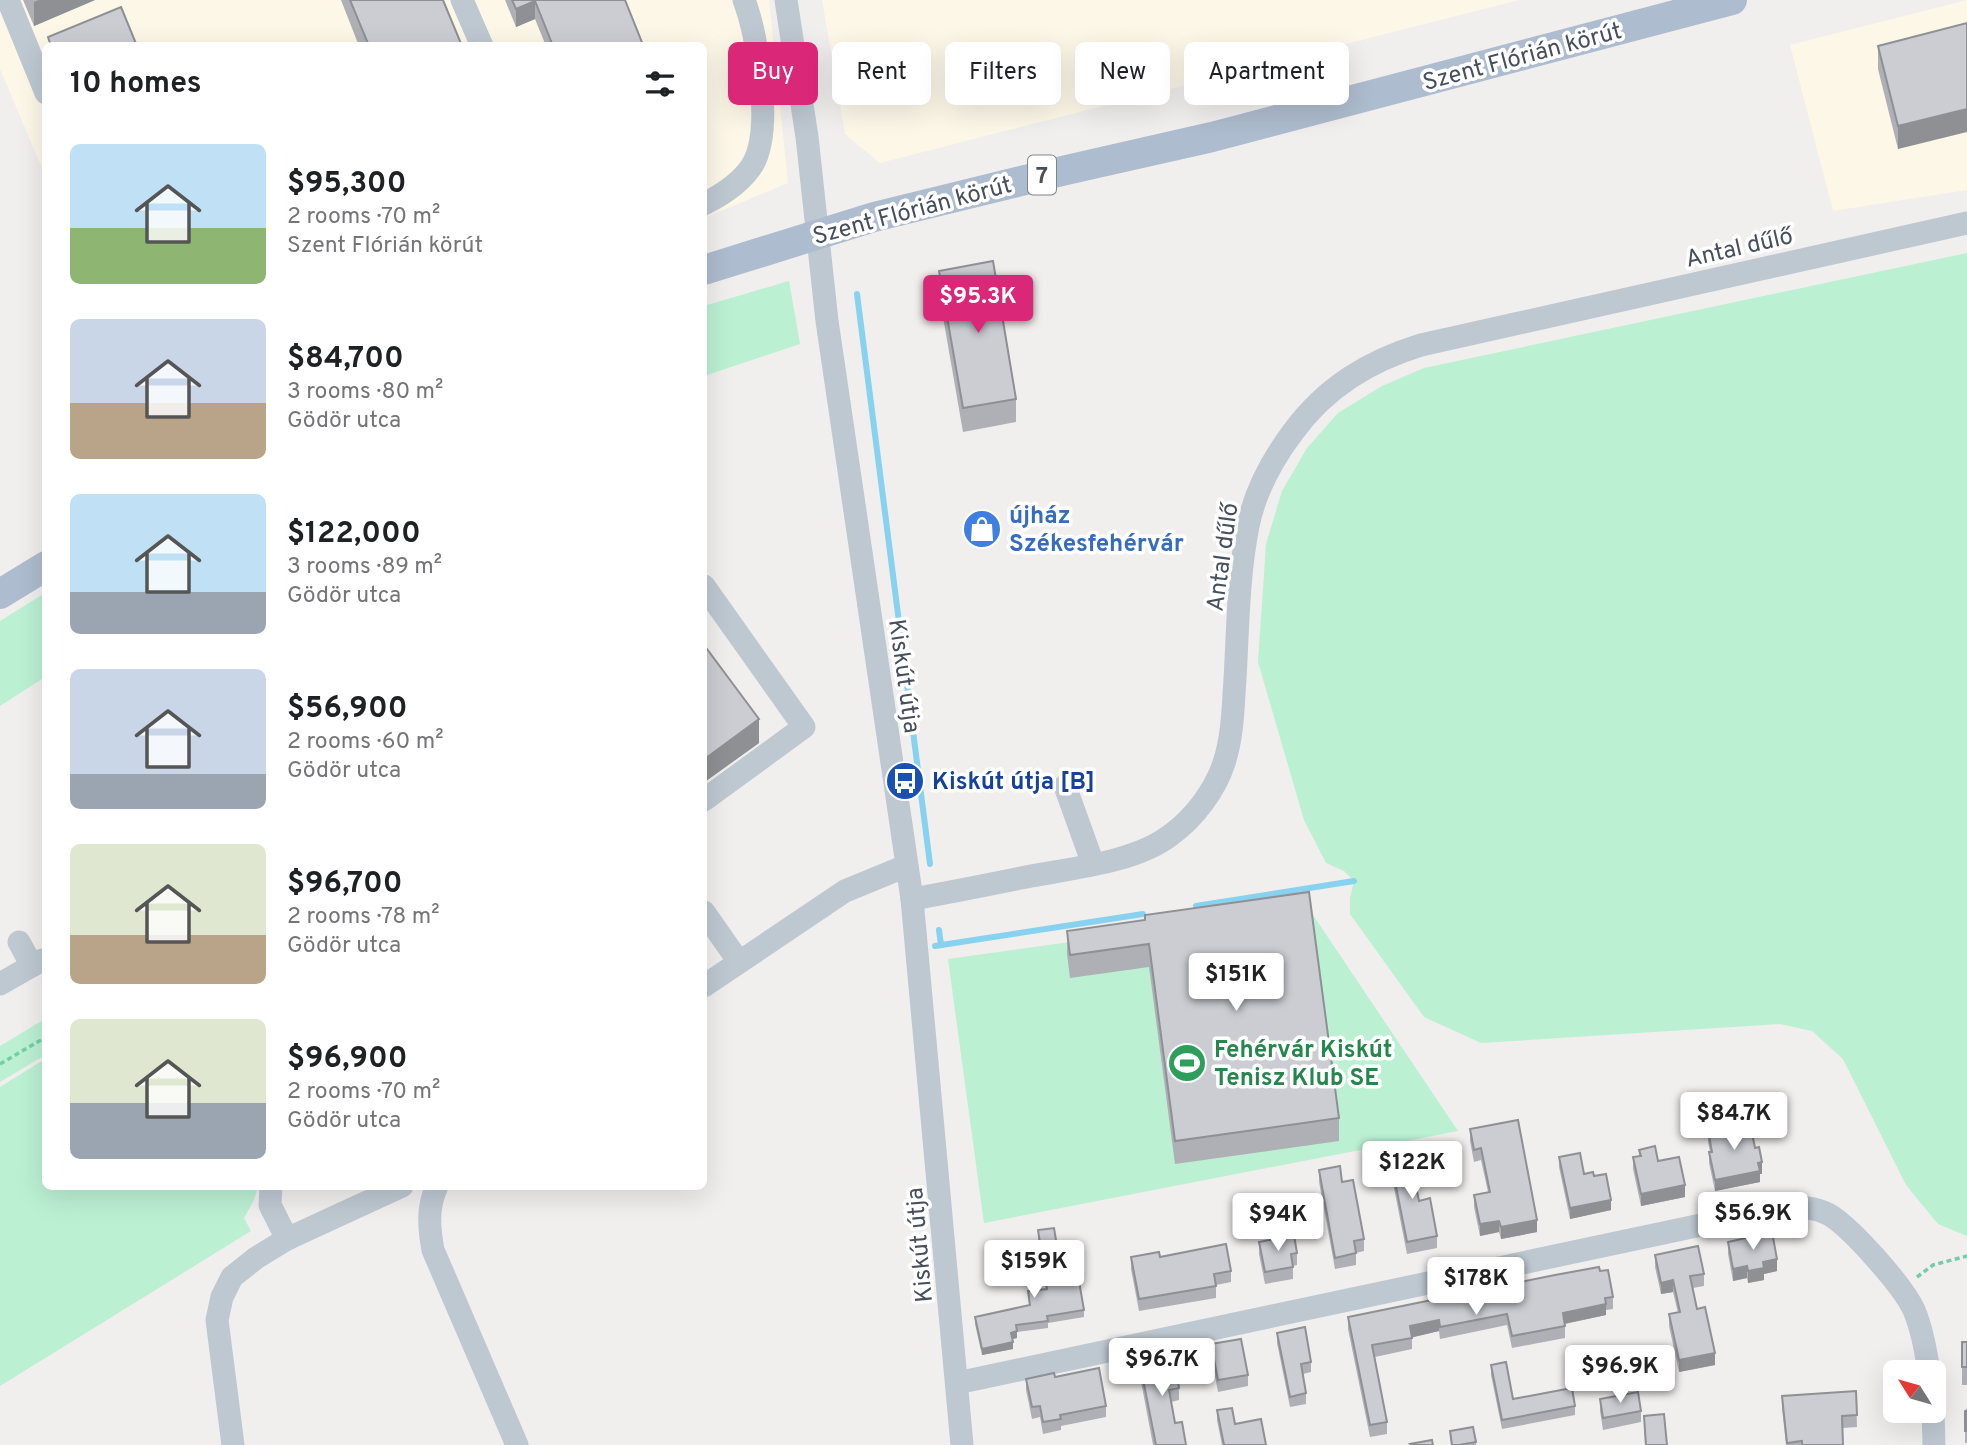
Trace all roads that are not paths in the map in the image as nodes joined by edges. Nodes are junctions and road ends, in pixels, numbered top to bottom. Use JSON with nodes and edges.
{"nodes":[{"id":1,"x":8,"y":0,"type":"edge"},
{"id":2,"x":462,"y":0,"type":"edge"},
{"id":3,"x":744,"y":0,"type":"edge"},
{"id":4,"x":786,"y":0,"type":"edge"},
{"id":5,"x":1732,"y":0,"type":"edge"},
{"id":6,"x":480,"y":42,"type":"edge"},
{"id":7,"x":42,"y":83,"type":"edge"},
{"id":8,"x":707,"y":202,"type":"edge"},
{"id":9,"x":1967,"y":223,"type":"edge"},
{"id":10,"x":817,"y":235,"type":"junction"},
{"id":11,"x":707,"y":269,"type":"edge"},
{"id":12,"x":42,"y":568,"type":"edge"},
{"id":13,"x":707,"y":590,"type":"edge"},
{"id":14,"x":0,"y":594,"type":"edge"},
{"id":15,"x":1065,"y":786,"type":"dead end"},
{"id":16,"x":707,"y":798,"type":"edge"},
{"id":17,"x":1093,"y":864,"type":"junction"},
{"id":18,"x":906,"y":866,"type":"junction"},
{"id":19,"x":912,"y":899,"type":"junction"},
{"id":20,"x":707,"y":916,"type":"edge"},
{"id":21,"x":19,"y":942,"type":"dead end"},
{"id":22,"x":739,"y":962,"type":"junction"},
{"id":23,"x":0,"y":984,"type":"edge"},
{"id":24,"x":707,"y":984,"type":"edge"},
{"id":25,"x":271,"y":1190,"type":"edge"},
{"id":26,"x":393,"y":1190,"type":"edge"},
{"id":27,"x":436,"y":1190,"type":"edge"},
{"id":28,"x":287,"y":1238,"type":"junction"},
{"id":29,"x":1927,"y":1360,"type":"edge"},
{"id":30,"x":957,"y":1383,"type":"junction"},
{"id":31,"x":1933,"y":1423,"type":"edge"},
{"id":32,"x":233,"y":1445,"type":"edge"},
{"id":33,"x":517,"y":1445,"type":"edge"},
{"id":34,"x":962,"y":1445,"type":"edge"},
{"id":35,"x":1934,"y":1445,"type":"edge"}],
"edges":[{"from":1,"to":7,"type":"street"},
{"from":2,"to":6,"type":"street"},
{"from":3,"to":8,"type":"street"},
{"from":4,"to":10,"type":"street","name":"Kiskút útja"},
{"from":5,"to":10,"type":"main road","name":"Szent Flórián körút","number":"7"},
{"from":9,"to":17,"type":"street","name":"Antal dűlő"},
{"from":10,"to":11,"type":"main road","name":"Szent Flórián körút","number":"7"},
{"from":10,"to":18,"type":"street","name":"Kiskút útja"},
{"from":12,"to":14,"type":"main road"},
{"from":13,"to":16,"type":"street"},
{"from":15,"to":17,"type":"street"},
{"from":17,"to":19,"type":"street","name":"Antal dűlő"},
{"from":18,"to":19,"type":"street","name":"Kiskút útja"},
{"from":18,"to":22,"type":"street"},
{"from":19,"to":30,"type":"street","name":"Kiskút útja"},
{"from":20,"to":22,"type":"street"},
{"from":21,"to":23,"type":"street"},
{"from":22,"to":24,"type":"street"},
{"from":25,"to":28,"type":"street"},
{"from":26,"to":28,"type":"street"},
{"from":27,"to":33,"type":"street"},
{"from":28,"to":32,"type":"street"},
{"from":29,"to":30,"type":"street"},
{"from":30,"to":34,"type":"street","name":"Kiskút útja"},
{"from":31,"to":35,"type":"street"}]}
